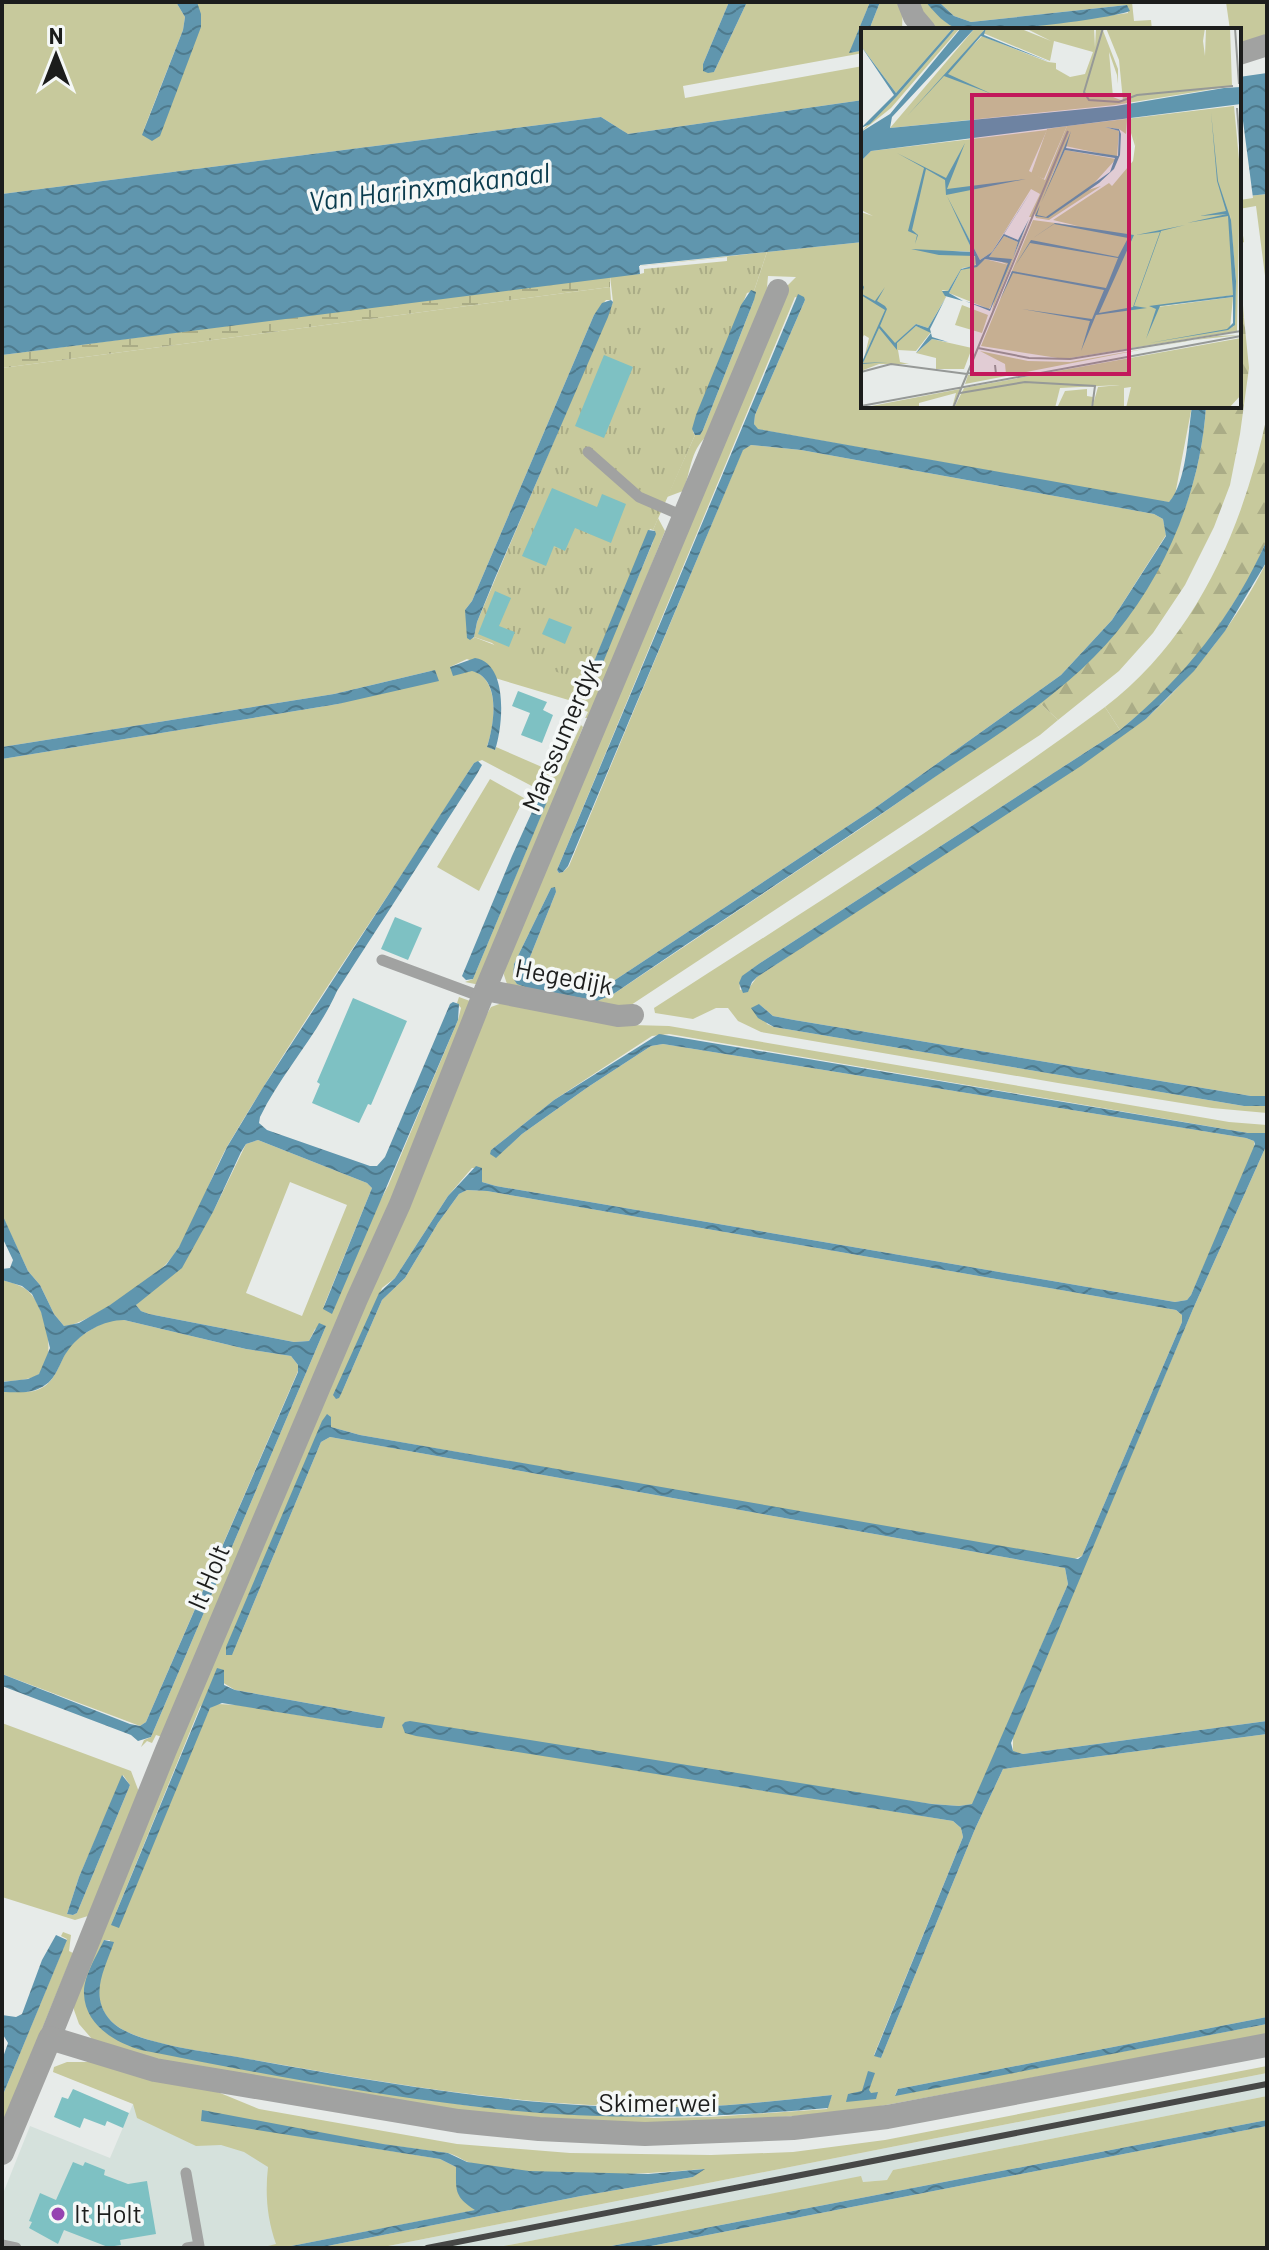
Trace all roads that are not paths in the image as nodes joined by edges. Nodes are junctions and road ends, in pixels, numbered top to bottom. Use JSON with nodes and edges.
{"nodes":[{"id":1,"x":908,"y":2,"type":"edge"},
{"id":2,"x":923,"y":28,"type":"edge"},
{"id":3,"x":1267,"y":45,"type":"edge"},
{"id":4,"x":1241,"y":53,"type":"edge"},
{"id":5,"x":778,"y":290,"type":"dead end"},
{"id":6,"x":588,"y":452,"type":"dead end"},
{"id":7,"x":683,"y":516,"type":"junction"},
{"id":8,"x":382,"y":960,"type":"dead end"},
{"id":9,"x":484,"y":993,"type":"junction"},
{"id":10,"x":633,"y":1015,"type":"dead end"},
{"id":11,"x":400,"y":1204,"type":"joint"},
{"id":12,"x":50,"y":2038,"type":"junction"},
{"id":13,"x":1267,"y":2045,"type":"edge"},
{"id":14,"x":2,"y":2153,"type":"edge"},
{"id":15,"x":186,"y":2173,"type":"dead end"},
{"id":16,"x":2,"y":2245,"type":"edge"},
{"id":17,"x":16,"y":2248,"type":"edge"},
{"id":18,"x":187,"y":2248,"type":"edge"}],
"edges":[{"from":1,"to":2,"type":"street"},
{"from":3,"to":4,"type":"street"},
{"from":5,"to":7,"type":"street","name":"Marssumerdyk"},
{"from":6,"to":7,"type":"lane"},
{"from":7,"to":9,"type":"street","name":"Marssumerdyk"},
{"from":8,"to":9,"type":"lane"},
{"from":9,"to":10,"type":"street","name":"Hegedijk"},
{"from":9,"to":11,"type":"street","name":"Marssumerdyk"},
{"from":11,"to":12,"type":"street","name":"It Holt"},
{"from":12,"to":13,"type":"street","name":"Skimerwei"},
{"from":12,"to":14,"type":"street","name":"It Holt"},
{"from":15,"to":18,"type":"lane"},
{"from":16,"to":17,"type":"lane"}]}
